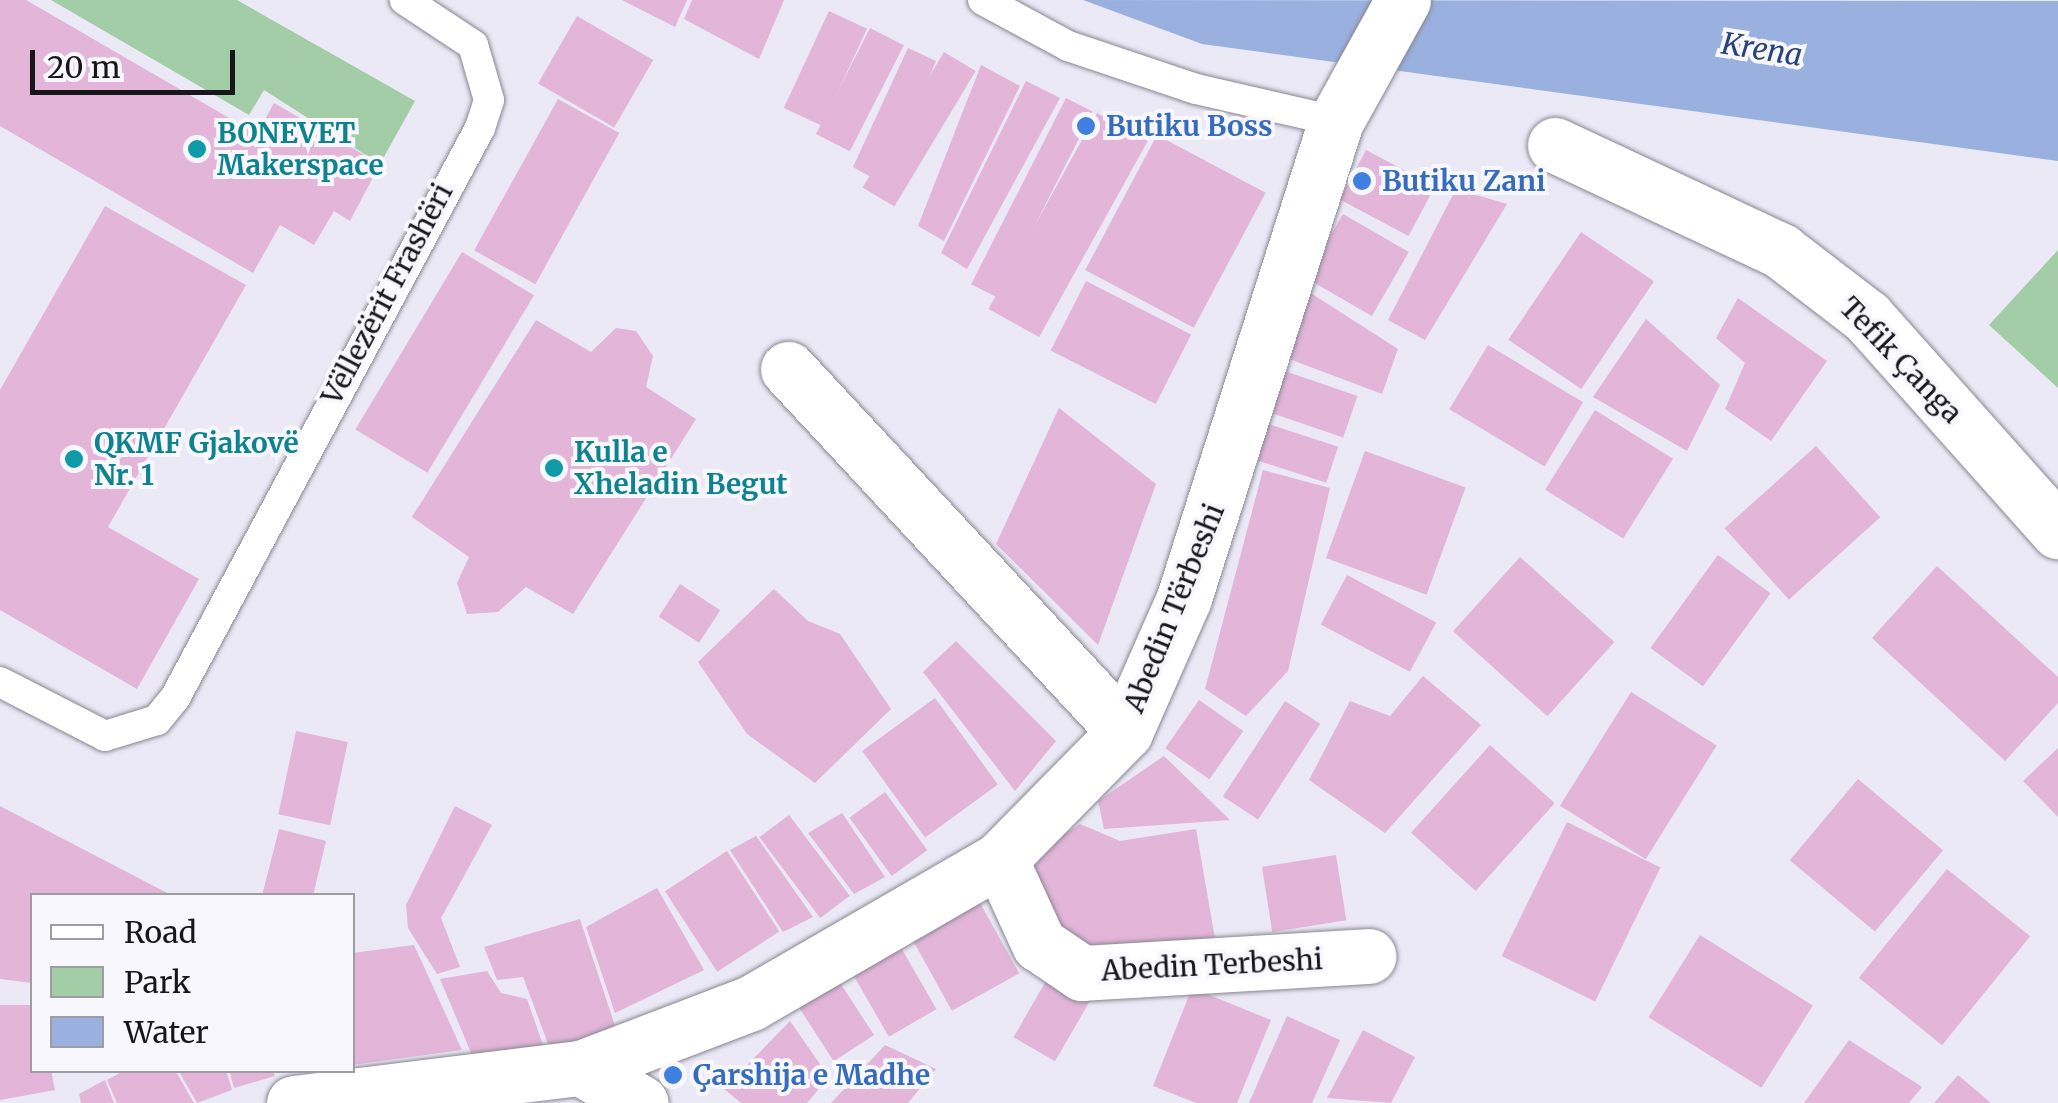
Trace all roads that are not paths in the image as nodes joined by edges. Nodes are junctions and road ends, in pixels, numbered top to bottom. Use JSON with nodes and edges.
{"nodes":[{"id":1,"x":405,"y":0,"type":"edge"},
{"id":2,"x":982,"y":0,"type":"edge"},
{"id":3,"x":1403,"y":0,"type":"edge"},
{"id":4,"x":1343,"y":109,"type":"junction"},
{"id":5,"x":1555,"y":145,"type":"dead end"},
{"id":6,"x":788,"y":369,"type":"dead end"},
{"id":7,"x":2058,"y":531,"type":"edge"},
{"id":8,"x":0,"y":682,"type":"edge"},
{"id":9,"x":1124,"y":732,"type":"junction"},
{"id":10,"x":1000,"y":858,"type":"junction"},
{"id":11,"x":1368,"y":956,"type":"dead end"},
{"id":12,"x":580,"y":1068,"type":"junction"},
{"id":13,"x":294,"y":1103,"type":"edge"},
{"id":14,"x":642,"y":1103,"type":"edge"}],
"edges":[{"from":1,"to":8,"type":"lane","name":"Vëllezërit Frashëri"},
{"from":2,"to":4,"type":"lane"},
{"from":3,"to":4,"type":"street"},
{"from":4,"to":9,"type":"street","name":"Abedin Tërbeshi"},
{"from":5,"to":7,"type":"street","name":"Tefik Çanga"},
{"from":6,"to":9,"type":"street"},
{"from":9,"to":10,"type":"street","name":"Abedin Tërbeshi"},
{"from":10,"to":11,"type":"street","name":"Abedin Terbeshi"},
{"from":10,"to":12,"type":"street","name":"Abedin Tërbeshi"},
{"from":12,"to":13,"type":"street"},
{"from":12,"to":14,"type":"street"}]}
